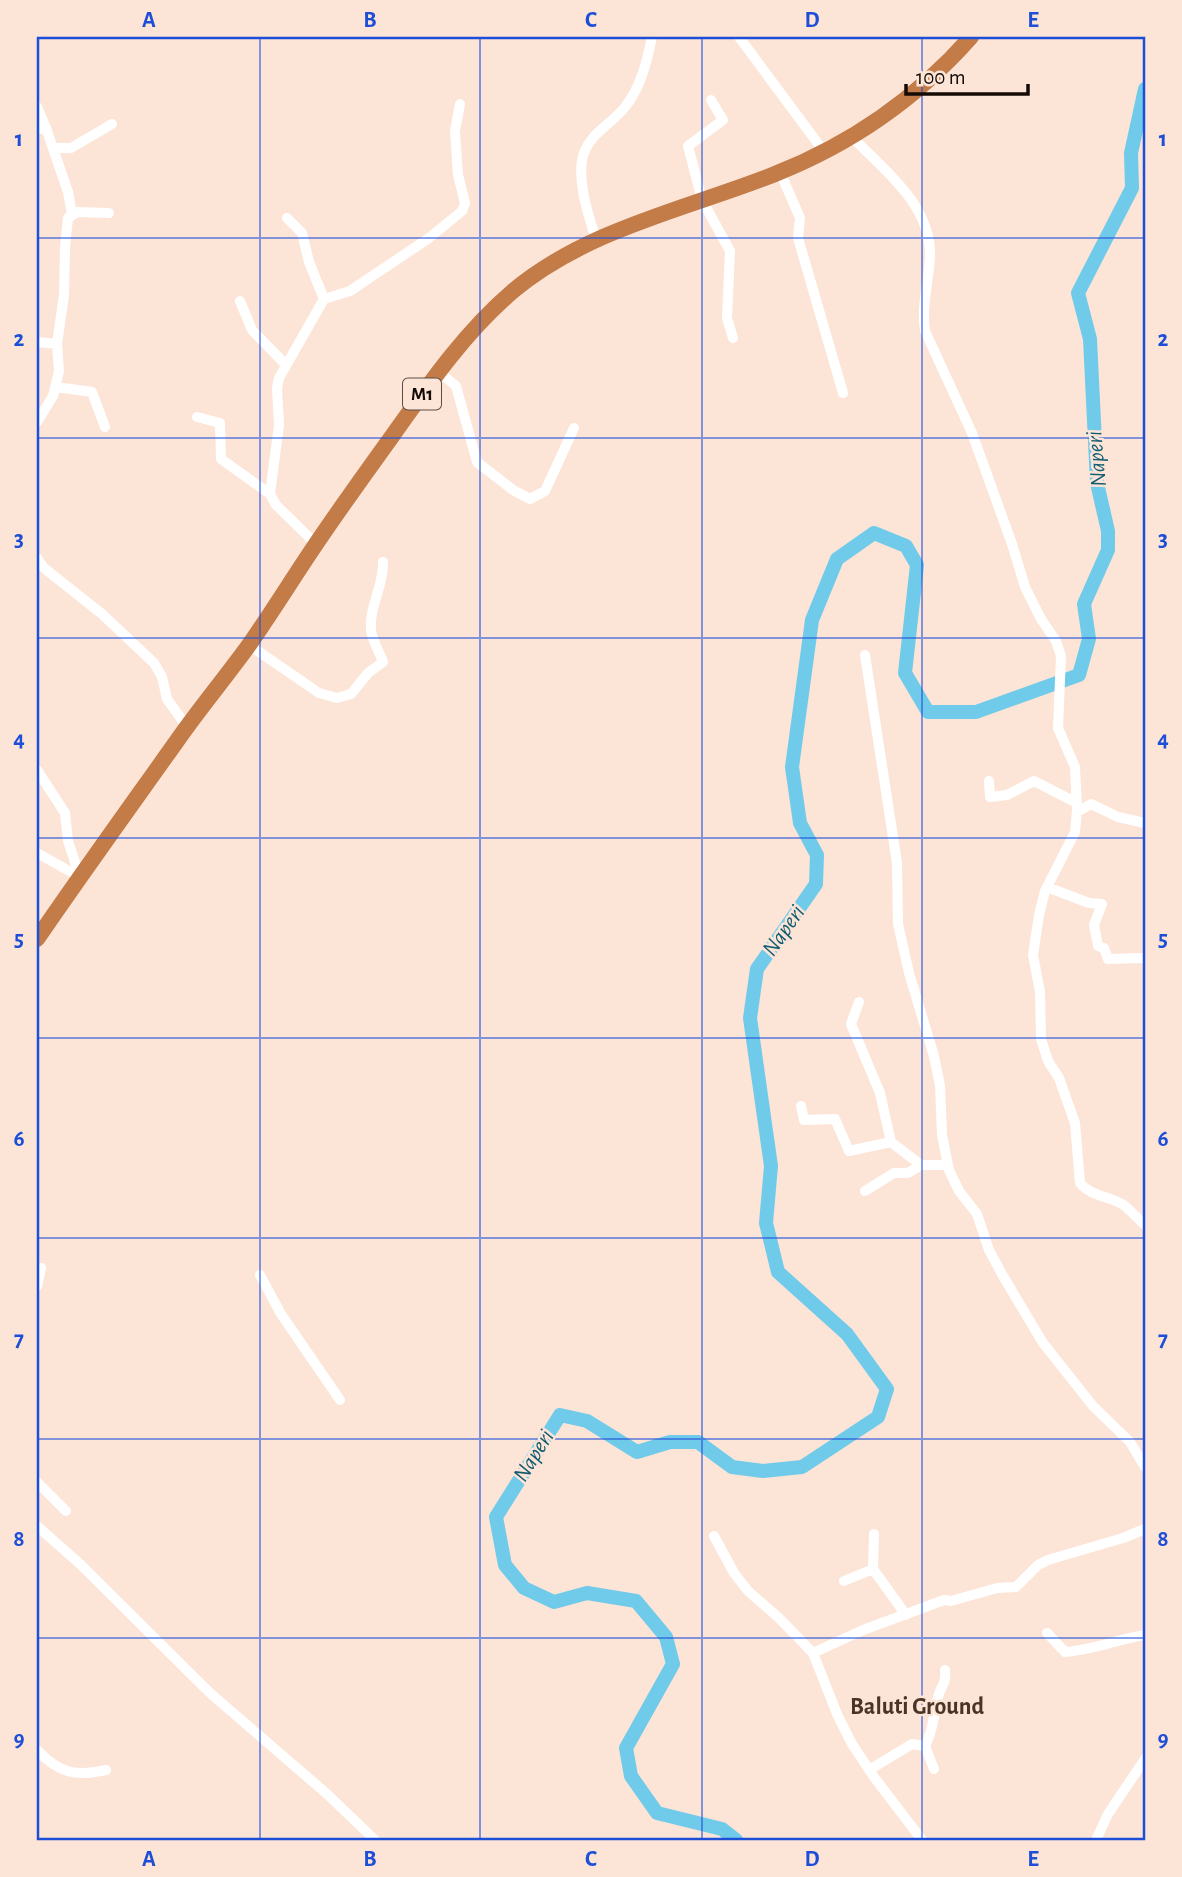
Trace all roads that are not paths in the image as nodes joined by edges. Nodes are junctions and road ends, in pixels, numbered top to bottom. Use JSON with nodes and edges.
{"nodes":[{"id":1,"x":653,"y":37,"type":"edge"},
{"id":2,"x":739,"y":37,"type":"edge"},
{"id":3,"x":971,"y":37,"type":"edge"},
{"id":4,"x":711,"y":100,"type":"dead end"},
{"id":5,"x":460,"y":104,"type":"dead end"},
{"id":6,"x":37,"y":107,"type":"edge"},
{"id":7,"x":112,"y":124,"type":"dead end"},
{"id":8,"x":42,"y":129,"type":"edge"},
{"id":9,"x":852,"y":137,"type":"junction"},
{"id":10,"x":53,"y":148,"type":"junction"},
{"id":11,"x":825,"y":153,"type":"junction"},
{"id":12,"x":780,"y":172,"type":"junction"},
{"id":13,"x":702,"y":200,"type":"junction"},
{"id":14,"x":109,"y":213,"type":"dead end"},
{"id":15,"x":72,"y":214,"type":"junction"},
{"id":16,"x":287,"y":218,"type":"dead end"},
{"id":17,"x":596,"y":240,"type":"junction"},
{"id":18,"x":324,"y":299,"type":"junction"},
{"id":19,"x":240,"y":301,"type":"dead end"},
{"id":20,"x":733,"y":338,"type":"dead end"},
{"id":21,"x":37,"y":342,"type":"edge"},
{"id":22,"x":57,"y":344,"type":"junction"},
{"id":23,"x":286,"y":365,"type":"junction"},
{"id":24,"x":439,"y":372,"type":"junction"},
{"id":25,"x":56,"y":387,"type":"junction"},
{"id":26,"x":843,"y":393,"type":"dead end"},
{"id":27,"x":197,"y":417,"type":"dead end"},
{"id":28,"x":37,"y":422,"type":"edge"},
{"id":29,"x":106,"y":427,"type":"dead end"},
{"id":30,"x":574,"y":428,"type":"dead end"},
{"id":31,"x":270,"y":494,"type":"junction"},
{"id":32,"x":316,"y":544,"type":"junction"},
{"id":33,"x":37,"y":558,"type":"edge"},
{"id":34,"x":383,"y":562,"type":"dead end"},
{"id":35,"x":249,"y":645,"type":"junction"},
{"id":36,"x":865,"y":655,"type":"dead end"},
{"id":37,"x":187,"y":727,"type":"junction"},
{"id":38,"x":37,"y":770,"type":"edge"},
{"id":39,"x":989,"y":781,"type":"dead end"},
{"id":40,"x":1077,"y":807,"type":"junction"},
{"id":41,"x":1145,"y":823,"type":"edge"},
{"id":42,"x":37,"y":853,"type":"edge"},
{"id":43,"x":80,"y":877,"type":"junction"},
{"id":44,"x":1047,"y":887,"type":"junction"},
{"id":45,"x":37,"y":939,"type":"edge"},
{"id":46,"x":1145,"y":958,"type":"edge"},
{"id":47,"x":859,"y":1002,"type":"dead end"},
{"id":48,"x":801,"y":1106,"type":"dead end"},
{"id":49,"x":891,"y":1142,"type":"junction"},
{"id":50,"x":920,"y":1165,"type":"junction"},
{"id":51,"x":948,"y":1165,"type":"junction"},
{"id":52,"x":866,"y":1191,"type":"dead end"},
{"id":53,"x":1145,"y":1225,"type":"edge"},
{"id":54,"x":41,"y":1268,"type":"dead end"},
{"id":55,"x":260,"y":1275,"type":"dead end"},
{"id":56,"x":37,"y":1286,"type":"edge"},
{"id":57,"x":340,"y":1400,"type":"dead end"},
{"id":58,"x":1145,"y":1467,"type":"edge"},
{"id":59,"x":37,"y":1482,"type":"edge"},
{"id":60,"x":66,"y":1511,"type":"dead end"},
{"id":61,"x":37,"y":1526,"type":"edge"},
{"id":62,"x":1142,"y":1533,"type":"edge"},
{"id":63,"x":874,"y":1534,"type":"dead end"},
{"id":64,"x":714,"y":1536,"type":"dead end"},
{"id":65,"x":873,"y":1569,"type":"junction"},
{"id":66,"x":844,"y":1581,"type":"dead end"},
{"id":67,"x":906,"y":1615,"type":"junction"},
{"id":68,"x":1047,"y":1633,"type":"dead end"},
{"id":69,"x":1145,"y":1634,"type":"edge"},
{"id":70,"x":813,"y":1653,"type":"junction"},
{"id":71,"x":945,"y":1670,"type":"dead end"},
{"id":72,"x":925,"y":1746,"type":"junction"},
{"id":73,"x":37,"y":1750,"type":"edge"},
{"id":74,"x":1145,"y":1759,"type":"edge"},
{"id":75,"x":934,"y":1769,"type":"dead end"},
{"id":76,"x":106,"y":1770,"type":"dead end"},
{"id":77,"x":869,"y":1770,"type":"junction"},
{"id":78,"x":375,"y":1840,"type":"edge"},
{"id":79,"x":922,"y":1840,"type":"edge"},
{"id":80,"x":1096,"y":1840,"type":"edge"}],
"edges":[{"from":1,"to":17,"type":"street"},
{"from":2,"to":11,"type":"street"},
{"from":3,"to":9,"type":"highway","number":"M1"},
{"from":4,"to":13,"type":"street"},
{"from":5,"to":18,"type":"street"},
{"from":6,"to":8,"type":"street"},
{"from":7,"to":10,"type":"street"},
{"from":8,"to":10,"type":"street"},
{"from":9,"to":11,"type":"highway","number":"M1"},
{"from":9,"to":40,"type":"street"},
{"from":10,"to":15,"type":"street"},
{"from":11,"to":12,"type":"highway","number":"M1"},
{"from":12,"to":13,"type":"highway","number":"M1"},
{"from":12,"to":26,"type":"street"},
{"from":13,"to":17,"type":"highway","number":"M1"},
{"from":13,"to":20,"type":"street"},
{"from":14,"to":15,"type":"street"},
{"from":15,"to":22,"type":"street"},
{"from":16,"to":18,"type":"street"},
{"from":17,"to":24,"type":"highway","number":"M1"},
{"from":18,"to":23,"type":"street"},
{"from":19,"to":23,"type":"street"},
{"from":21,"to":22,"type":"street"},
{"from":22,"to":25,"type":"street"},
{"from":23,"to":31,"type":"street"},
{"from":24,"to":30,"type":"street"},
{"from":24,"to":32,"type":"highway","number":"M1"},
{"from":25,"to":28,"type":"street"},
{"from":25,"to":29,"type":"street"},
{"from":27,"to":31,"type":"street"},
{"from":31,"to":32,"type":"street"},
{"from":32,"to":35,"type":"highway","number":"M1"},
{"from":33,"to":37,"type":"street"},
{"from":34,"to":35,"type":"street"},
{"from":35,"to":37,"type":"highway","number":"M1"},
{"from":36,"to":51,"type":"street"},
{"from":37,"to":43,"type":"highway","number":"M1"},
{"from":38,"to":43,"type":"street"},
{"from":39,"to":40,"type":"street"},
{"from":40,"to":41,"type":"street"},
{"from":40,"to":44,"type":"street"},
{"from":42,"to":43,"type":"street"},
{"from":43,"to":45,"type":"highway","number":"M1"},
{"from":44,"to":46,"type":"street"},
{"from":44,"to":53,"type":"street"},
{"from":47,"to":49,"type":"street"},
{"from":48,"to":49,"type":"street"},
{"from":49,"to":50,"type":"street"},
{"from":50,"to":51,"type":"street"},
{"from":50,"to":52,"type":"street"},
{"from":51,"to":58,"type":"street"},
{"from":54,"to":56,"type":"street"},
{"from":55,"to":57,"type":"street"},
{"from":59,"to":60,"type":"street"},
{"from":61,"to":78,"type":"street"},
{"from":62,"to":67,"type":"street"},
{"from":63,"to":65,"type":"street"},
{"from":64,"to":70,"type":"street"},
{"from":65,"to":66,"type":"street"},
{"from":65,"to":67,"type":"street"},
{"from":67,"to":70,"type":"street"},
{"from":68,"to":69,"type":"street"},
{"from":70,"to":77,"type":"street"},
{"from":71,"to":72,"type":"street"},
{"from":72,"to":75,"type":"street"},
{"from":72,"to":77,"type":"street"},
{"from":73,"to":76,"type":"street"},
{"from":74,"to":80,"type":"street"},
{"from":77,"to":79,"type":"street"}]}
